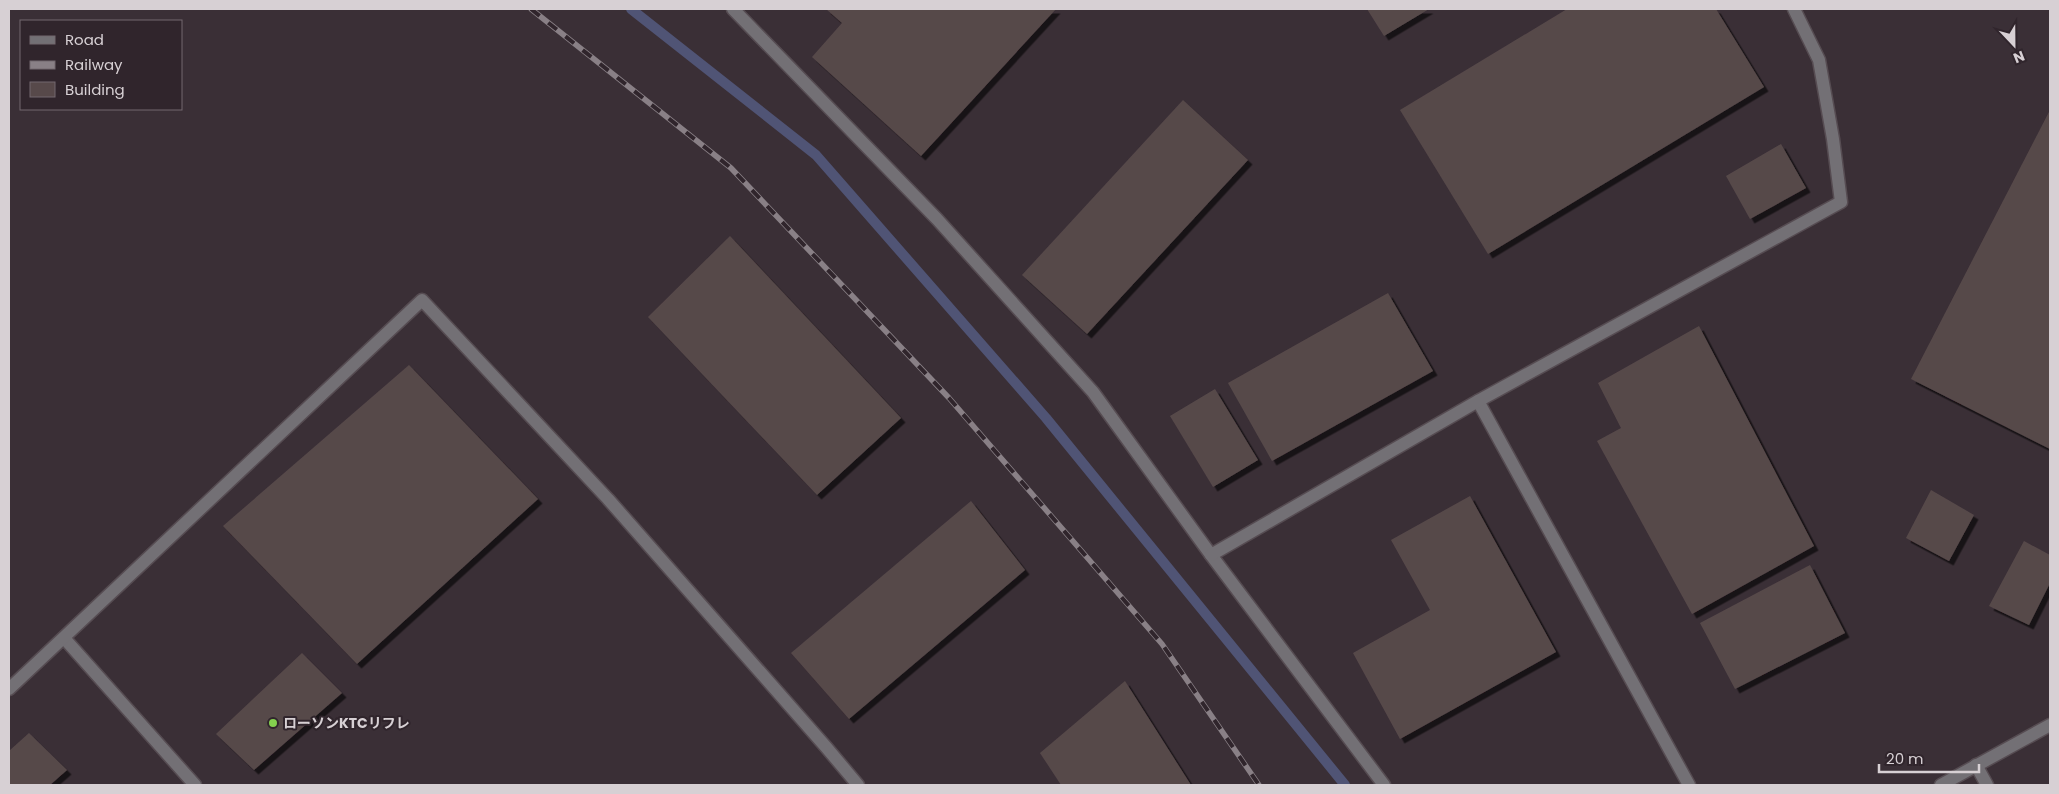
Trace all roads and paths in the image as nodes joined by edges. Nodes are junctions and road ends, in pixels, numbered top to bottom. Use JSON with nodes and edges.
{"nodes":[{"id":1,"x":733,"y":9,"type":"edge"},
{"id":2,"x":1794,"y":9,"type":"edge"},
{"id":3,"x":1478,"y":401,"type":"junction"},
{"id":4,"x":1211,"y":555,"type":"junction"},
{"id":5,"x":64,"y":638,"type":"junction"},
{"id":6,"x":9,"y":689,"type":"edge"},
{"id":7,"x":2050,"y":724,"type":"edge"},
{"id":8,"x":1976,"y":765,"type":"junction"},
{"id":9,"x":196,"y":785,"type":"edge"},
{"id":10,"x":858,"y":785,"type":"edge"},
{"id":11,"x":1384,"y":785,"type":"edge"},
{"id":12,"x":1689,"y":785,"type":"edge"},
{"id":13,"x":1941,"y":785,"type":"edge"},
{"id":14,"x":1987,"y":785,"type":"edge"}],
"edges":[{"from":1,"to":4,"type":"street"},
{"from":2,"to":3,"type":"street"},
{"from":3,"to":4,"type":"street"},
{"from":3,"to":12,"type":"street"},
{"from":4,"to":11,"type":"street"},
{"from":5,"to":6,"type":"street"},
{"from":5,"to":9,"type":"street"},
{"from":5,"to":10,"type":"street"},
{"from":7,"to":8,"type":"street"},
{"from":8,"to":13,"type":"street"},
{"from":8,"to":14,"type":"street"}]}
